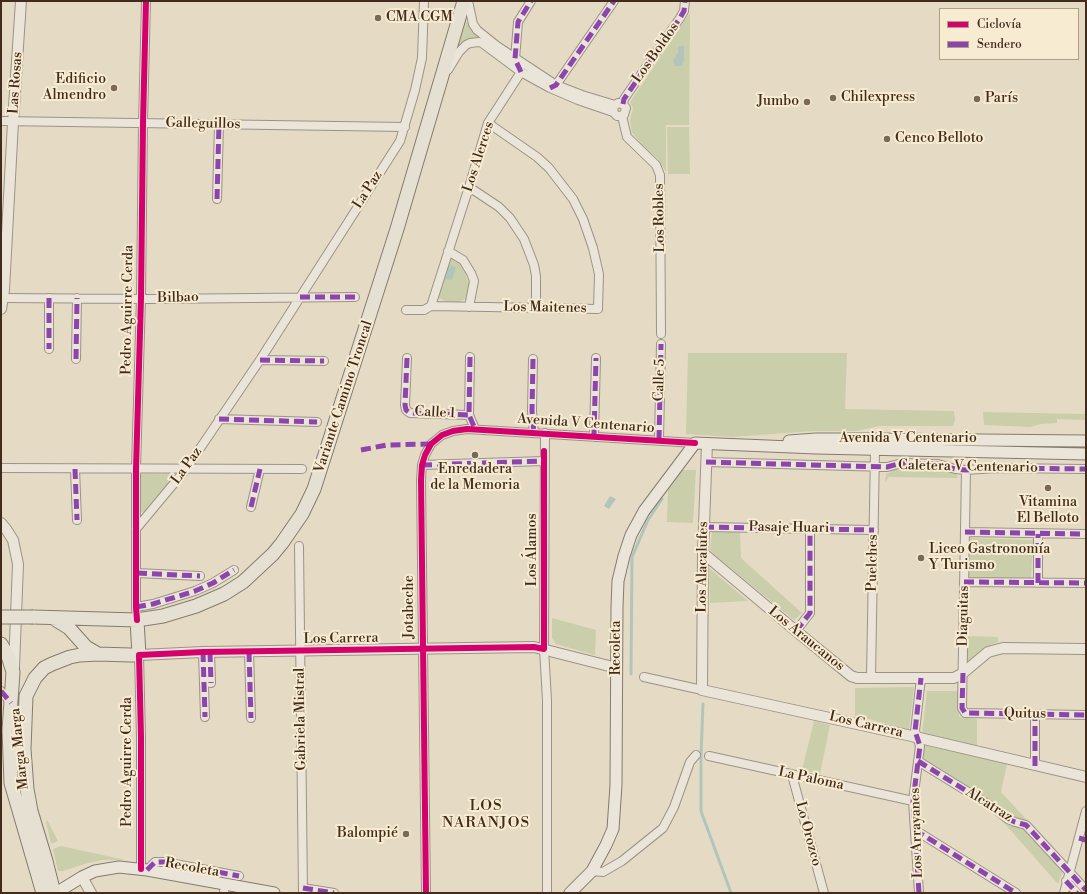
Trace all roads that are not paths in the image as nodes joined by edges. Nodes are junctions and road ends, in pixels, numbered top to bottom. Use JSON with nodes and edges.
{"nodes":[{"id":1,"x":21,"y":1,"type":"edge"},
{"id":2,"x":146,"y":1,"type":"edge"},
{"id":3,"x":424,"y":1,"type":"edge"},
{"id":4,"x":464,"y":1,"type":"edge"},
{"id":5,"x":468,"y":1,"type":"edge"},
{"id":6,"x":531,"y":1,"type":"edge"},
{"id":7,"x":614,"y":1,"type":"edge"},
{"id":8,"x":685,"y":1,"type":"edge"},
{"id":9,"x":485,"y":41,"type":"junction"},
{"id":10,"x":516,"y":59,"type":"junction"},
{"id":11,"x":521,"y":72,"type":"junction"},
{"id":12,"x":440,"y":83,"type":"junction"},
{"id":13,"x":553,"y":86,"type":"junction"},
{"id":14,"x":617,"y":107,"type":"junction"},
{"id":15,"x":622,"y":116,"type":"junction"},
{"id":16,"x":1,"y":121,"type":"edge"},
{"id":17,"x":13,"y":122,"type":"junction"},
{"id":18,"x":142,"y":123,"type":"junction"},
{"id":19,"x":488,"y":123,"type":"junction"},
{"id":20,"x":219,"y":124,"type":"junction"},
{"id":21,"x":404,"y":127,"type":"junction"},
{"id":22,"x":469,"y":187,"type":"junction"},
{"id":23,"x":217,"y":199,"type":"dead end"},
{"id":24,"x":448,"y":251,"type":"junction"},
{"id":25,"x":300,"y":297,"type":"junction"},
{"id":26,"x":355,"y":297,"type":"dead end"},
{"id":27,"x":2,"y":298,"type":"edge"},
{"id":28,"x":49,"y":298,"type":"junction"},
{"id":29,"x":77,"y":298,"type":"junction"},
{"id":30,"x":141,"y":298,"type":"junction"},
{"id":31,"x":430,"y":306,"type":"junction"},
{"id":32,"x":469,"y":307,"type":"junction"},
{"id":33,"x":536,"y":308,"type":"junction"},
{"id":34,"x":1,"y":309,"type":"edge"},
{"id":35,"x":406,"y":310,"type":"dead end"},
{"id":36,"x":661,"y":334,"type":"dead end"},
{"id":37,"x":661,"y":344,"type":"dead end"},
{"id":38,"x":49,"y":349,"type":"dead end"},
{"id":39,"x":470,"y":357,"type":"dead end"},
{"id":40,"x":407,"y":358,"type":"dead end"},
{"id":41,"x":596,"y":358,"type":"dead end"},
{"id":42,"x":76,"y":359,"type":"dead end"},
{"id":43,"x":533,"y":359,"type":"dead end"},
{"id":44,"x":260,"y":360,"type":"junction"},
{"id":45,"x":324,"y":361,"type":"dead end"},
{"id":46,"x":469,"y":415,"type":"junction"},
{"id":47,"x":219,"y":419,"type":"junction"},
{"id":48,"x":317,"y":422,"type":"dead end"},
{"id":49,"x":476,"y":429,"type":"junction"},
{"id":50,"x":534,"y":432,"type":"junction"},
{"id":51,"x":545,"y":433,"type":"junction"},
{"id":52,"x":594,"y":436,"type":"junction"},
{"id":53,"x":659,"y":440,"type":"junction"},
{"id":54,"x":1086,"y":441,"type":"edge"},
{"id":55,"x":695,"y":442,"type":"junction"},
{"id":56,"x":707,"y":444,"type":"junction"},
{"id":57,"x":729,"y":444,"type":"junction"},
{"id":58,"x":875,"y":450,"type":"junction"},
{"id":59,"x":1086,"y":454,"type":"edge"},
{"id":60,"x":544,"y":461,"type":"junction"},
{"id":61,"x":706,"y":462,"type":"junction"},
{"id":62,"x":422,"y":465,"type":"junction"},
{"id":63,"x":874,"y":466,"type":"junction"},
{"id":64,"x":1,"y":468,"type":"edge"},
{"id":65,"x":75,"y":469,"type":"junction"},
{"id":66,"x":136,"y":469,"type":"junction"},
{"id":67,"x":186,"y":469,"type":"junction"},
{"id":68,"x":260,"y":469,"type":"junction"},
{"id":69,"x":302,"y":469,"type":"dead end"},
{"id":70,"x":1086,"y":469,"type":"edge"},
{"id":71,"x":966,"y":470,"type":"junction"},
{"id":72,"x":251,"y":507,"type":"dead end"},
{"id":73,"x":77,"y":520,"type":"dead end"},
{"id":74,"x":1,"y":523,"type":"edge"},
{"id":75,"x":704,"y":527,"type":"junction"},
{"id":76,"x":136,"y":529,"type":"junction"},
{"id":77,"x":810,"y":529,"type":"junction"},
{"id":78,"x":874,"y":530,"type":"junction"},
{"id":79,"x":964,"y":532,"type":"junction"},
{"id":80,"x":1038,"y":534,"type":"junction"},
{"id":81,"x":1086,"y":534,"type":"edge"},
{"id":82,"x":299,"y":546,"type":"dead end"},
{"id":83,"x":703,"y":553,"type":"junction"},
{"id":84,"x":234,"y":570,"type":"dead end"},
{"id":85,"x":137,"y":573,"type":"junction"},
{"id":86,"x":200,"y":576,"type":"dead end"},
{"id":87,"x":964,"y":582,"type":"junction"},
{"id":88,"x":1038,"y":583,"type":"junction"},
{"id":89,"x":1086,"y":584,"type":"edge"},
{"id":90,"x":137,"y":614,"type":"junction"},
{"id":91,"x":1,"y":617,"type":"edge"},
{"id":92,"x":52,"y":618,"type":"junction"},
{"id":93,"x":796,"y":632,"type":"junction"},
{"id":94,"x":1,"y":644,"type":"edge"},
{"id":95,"x":544,"y":649,"type":"junction"},
{"id":96,"x":1086,"y":649,"type":"edge"},
{"id":97,"x":422,"y":650,"type":"junction"},
{"id":98,"x":207,"y":652,"type":"junction"},
{"id":99,"x":249,"y":652,"type":"junction"},
{"id":100,"x":300,"y":652,"type":"junction"},
{"id":101,"x":98,"y":654,"type":"junction"},
{"id":102,"x":139,"y":655,"type":"junction"},
{"id":103,"x":617,"y":668,"type":"junction"},
{"id":104,"x":13,"y":672,"type":"junction"},
{"id":105,"x":963,"y":673,"type":"junction"},
{"id":106,"x":644,"y":677,"type":"dead end"},
{"id":107,"x":871,"y":677,"type":"junction"},
{"id":108,"x":921,"y":678,"type":"junction"},
{"id":109,"x":211,"y":683,"type":"dead end"},
{"id":110,"x":702,"y":690,"type":"junction"},
{"id":111,"x":1,"y":691,"type":"edge"},
{"id":112,"x":11,"y":703,"type":"junction"},
{"id":113,"x":964,"y":713,"type":"joint"},
{"id":114,"x":1035,"y":715,"type":"junction"},
{"id":115,"x":1086,"y":715,"type":"edge"},
{"id":116,"x":205,"y":717,"type":"dead end"},
{"id":117,"x":251,"y":718,"type":"dead end"},
{"id":118,"x":916,"y":737,"type":"junction"},
{"id":119,"x":696,"y":755,"type":"dead end"},
{"id":120,"x":709,"y":756,"type":"dead end"},
{"id":121,"x":918,"y":761,"type":"junction"},
{"id":122,"x":1034,"y":766,"type":"junction"},
{"id":123,"x":792,"y":775,"type":"junction"},
{"id":124,"x":1086,"y":778,"type":"edge"},
{"id":125,"x":6,"y":783,"type":"edge"},
{"id":126,"x":913,"y":801,"type":"junction"},
{"id":127,"x":28,"y":806,"type":"junction"},
{"id":128,"x":1086,"y":811,"type":"edge"},
{"id":129,"x":915,"y":830,"type":"junction"},
{"id":130,"x":1083,"y":839,"type":"edge"},
{"id":131,"x":144,"y":870,"type":"junction"},
{"id":132,"x":592,"y":871,"type":"junction"},
{"id":133,"x":1069,"y":871,"type":"junction"},
{"id":134,"x":239,"y":876,"type":"dead end"},
{"id":135,"x":82,"y":877,"type":"junction"},
{"id":136,"x":1066,"y":881,"type":"junction"},
{"id":137,"x":224,"y":888,"type":"edge"},
{"id":138,"x":1086,"y":890,"type":"edge"},
{"id":139,"x":303,"y":891,"type":"edge"},
{"id":140,"x":43,"y":893,"type":"edge"},
{"id":141,"x":55,"y":893,"type":"edge"},
{"id":142,"x":91,"y":893,"type":"edge"},
{"id":143,"x":274,"y":893,"type":"edge"},
{"id":144,"x":334,"y":893,"type":"edge"},
{"id":145,"x":426,"y":893,"type":"edge"},
{"id":146,"x":547,"y":893,"type":"edge"},
{"id":147,"x":570,"y":893,"type":"edge"},
{"id":148,"x":824,"y":893,"type":"edge"},
{"id":149,"x":919,"y":893,"type":"edge"},
{"id":150,"x":1016,"y":893,"type":"edge"},
{"id":151,"x":1064,"y":893,"type":"edge"},
{"id":152,"x":1077,"y":893,"type":"edge"}],
"edges":[{"from":1,"to":17,"type":"street","name":"Las Rosas"},
{"from":2,"to":18,"type":"street","name":"Pedro Aguirre Cerda"},
{"from":3,"to":21,"type":"street","name":"La Paz"},
{"from":4,"to":12,"type":"main road","name":"Variante Camino Troncal"},
{"from":5,"to":9,"type":"street"},
{"from":6,"to":10,"type":"street"},
{"from":7,"to":13,"type":"street"},
{"from":8,"to":14,"type":"street","name":"Los Boldos"},
{"from":9,"to":10,"type":"street"},
{"from":9,"to":11,"type":"street"},
{"from":9,"to":12,"type":"street"},
{"from":10,"to":11,"type":"street"},
{"from":10,"to":13,"type":"street"},
{"from":11,"to":13,"type":"street"},
{"from":11,"to":19,"type":"street","name":"Los Alerces"},
{"from":12,"to":90,"type":"main road","name":"Variante Camino Troncal"},
{"from":13,"to":14,"type":"street"},
{"from":14,"to":15,"type":"street"},
{"from":14,"to":15,"type":"street","name":"Los Robles"},
{"from":15,"to":36,"type":"street","name":"Los Robles"},
{"from":16,"to":17,"type":"street","name":"Galleguillos"},
{"from":17,"to":18,"type":"street","name":"Galleguillos"},
{"from":17,"to":27,"type":"street","name":"Las Rosas"},
{"from":18,"to":20,"type":"street","name":"Galleguillos"},
{"from":18,"to":30,"type":"street","name":"Pedro Aguirre Cerda"},
{"from":19,"to":22,"type":"street","name":"Los Alerces"},
{"from":19,"to":33,"type":"street","name":"Los Maitenes"},
{"from":20,"to":21,"type":"street","name":"Galleguillos"},
{"from":20,"to":23,"type":"street"},
{"from":21,"to":25,"type":"street","name":"La Paz"},
{"from":22,"to":24,"type":"street","name":"Los Alerces"},
{"from":22,"to":33,"type":"street"},
{"from":24,"to":31,"type":"street","name":"Los Alerces"},
{"from":24,"to":32,"type":"street"},
{"from":25,"to":26,"type":"street","name":"Bilbao"},
{"from":25,"to":30,"type":"street","name":"Bilbao"},
{"from":25,"to":44,"type":"street","name":"La Paz"},
{"from":27,"to":28,"type":"street","name":"Bilbao"},
{"from":27,"to":34,"type":"street","name":"Las Rosas"},
{"from":28,"to":29,"type":"street","name":"Bilbao"},
{"from":28,"to":38,"type":"street"},
{"from":29,"to":30,"type":"street","name":"Bilbao"},
{"from":29,"to":42,"type":"street"},
{"from":30,"to":66,"type":"street","name":"Pedro Aguirre Cerda"},
{"from":31,"to":32,"type":"street","name":"Los Maitenes"},
{"from":31,"to":35,"type":"street","name":"Los Maitenes"},
{"from":32,"to":33,"type":"street","name":"Los Maitenes"},
{"from":37,"to":53,"type":"street","name":"Calle 5"},
{"from":39,"to":46,"type":"street"},
{"from":40,"to":46,"type":"street","name":"Calle 1"},
{"from":41,"to":52,"type":"street"},
{"from":43,"to":50,"type":"street"},
{"from":44,"to":45,"type":"street"},
{"from":44,"to":47,"type":"street","name":"La Paz"},
{"from":46,"to":49,"type":"street"},
{"from":47,"to":48,"type":"street"},
{"from":47,"to":67,"type":"street","name":"La Paz"},
{"from":49,"to":50,"type":"street","name":"Avenida V Centenario"},
{"from":49,"to":62,"type":"street","name":"Jotabeche"},
{"from":50,"to":51,"type":"street","name":"Avenida V Centenario"},
{"from":51,"to":52,"type":"street","name":"Avenida V Centenario"},
{"from":51,"to":60,"type":"street","name":"Los Álamos"},
{"from":52,"to":53,"type":"street","name":"Avenida V Centenario"},
{"from":53,"to":55,"type":"street","name":"Avenida V Centenario"},
{"from":54,"to":57,"type":"main road","name":"Avenida V Centenario"},
{"from":55,"to":56,"type":"main road","name":"Avenida V Centenario"},
{"from":55,"to":103,"type":"main road","name":"Recoleta"},
{"from":56,"to":57,"type":"main road","name":"Avenida V Centenario"},
{"from":56,"to":61,"type":"street","name":"Los Alacalufes"},
{"from":57,"to":58,"type":"main road","name":"Avenida V Centenario"},
{"from":58,"to":59,"type":"main road","name":"Avenida V Centenario"},
{"from":58,"to":63,"type":"street","name":"Puelches"},
{"from":60,"to":62,"type":"street"},
{"from":60,"to":95,"type":"street","name":"Los Álamos"},
{"from":61,"to":63,"type":"street","name":"Caletera V Centenario"},
{"from":61,"to":75,"type":"street","name":"Los Alacalufes"},
{"from":62,"to":97,"type":"street","name":"Jotabeche"},
{"from":63,"to":71,"type":"street","name":"Caletera V Centenario"},
{"from":63,"to":78,"type":"street","name":"Puelches"},
{"from":64,"to":65,"type":"street"},
{"from":65,"to":66,"type":"street"},
{"from":65,"to":73,"type":"street"},
{"from":66,"to":67,"type":"street"},
{"from":66,"to":76,"type":"street","name":"Pedro Aguirre Cerda"},
{"from":67,"to":68,"type":"street"},
{"from":67,"to":76,"type":"street","name":"La Paz"},
{"from":68,"to":69,"type":"street"},
{"from":68,"to":72,"type":"street"},
{"from":70,"to":71,"type":"street","name":"Caletera V Centenario"},
{"from":71,"to":79,"type":"street","name":"Diaguitas"},
{"from":74,"to":104,"type":"street","name":"Marga Marga"},
{"from":75,"to":77,"type":"street","name":"Pasaje Huari"},
{"from":75,"to":83,"type":"street","name":"Los Alacalufes"},
{"from":76,"to":85,"type":"street","name":"Pedro Aguirre Cerda"},
{"from":77,"to":78,"type":"street","name":"Pasaje Huari"},
{"from":77,"to":93,"type":"street"},
{"from":78,"to":107,"type":"street","name":"Puelches"},
{"from":79,"to":80,"type":"street"},
{"from":79,"to":87,"type":"street","name":"Diaguitas"},
{"from":80,"to":81,"type":"street"},
{"from":80,"to":88,"type":"street"},
{"from":82,"to":100,"type":"street","name":"Gabriela Mistral"},
{"from":83,"to":93,"type":"street","name":"Los Araucanos"},
{"from":83,"to":110,"type":"street","name":"Los Alacalufes"},
{"from":84,"to":90,"type":"street","name":"Variante Camino Troncal"},
{"from":85,"to":86,"type":"street"},
{"from":85,"to":90,"type":"street","name":"Pedro Aguirre Cerda"},
{"from":87,"to":88,"type":"street"},
{"from":87,"to":105,"type":"street","name":"Diaguitas"},
{"from":88,"to":89,"type":"street"},
{"from":90,"to":92,"type":"main road","name":"Variante Camino Troncal"},
{"from":90,"to":102,"type":"main road"},
{"from":91,"to":92,"type":"main road","name":"Variante Camino Troncal","bridge":true},
{"from":92,"to":101,"type":"main road"},
{"from":93,"to":107,"type":"street","name":"Los Araucanos"},
{"from":94,"to":104,"type":"main road"},
{"from":95,"to":97,"type":"street","name":"Los Carrera"},
{"from":95,"to":103,"type":"street","name":"Los Carrera"},
{"from":95,"to":146,"type":"street","name":"Los Álamos"},
{"from":96,"to":105,"type":"street","name":"Los Araucanos"},
{"from":97,"to":100,"type":"street","name":"Los Carrera"},
{"from":97,"to":145,"type":"street","name":"Jotabeche"},
{"from":98,"to":99,"type":"street","name":"Los Carrera"},
{"from":98,"to":102,"type":"street","name":"Los Carrera"},
{"from":98,"to":109,"type":"street"},
{"from":98,"to":116,"type":"street"},
{"from":99,"to":100,"type":"street","name":"Los Carrera"},
{"from":99,"to":117,"type":"street"},
{"from":100,"to":139,"type":"street","name":"Gabriela Mistral"},
{"from":101,"to":102,"type":"main road"},
{"from":101,"to":127,"type":"main road"},
{"from":102,"to":131,"type":"street","name":"Pedro Aguirre Cerda"},
{"from":103,"to":132,"type":"main road","name":"Recoleta"},
{"from":104,"to":112,"type":"main road","name":"Marga Marga"},
{"from":104,"to":127,"type":"street","name":"Marga Marga"},
{"from":105,"to":108,"type":"street","name":"Los Araucanos"},
{"from":105,"to":113,"type":"street","name":"Diaguitas"},
{"from":106,"to":110,"type":"street","name":"Los Carrera"},
{"from":107,"to":108,"type":"street","name":"Los Araucanos"},
{"from":108,"to":118,"type":"street","name":"Los Arrayanes"},
{"from":110,"to":118,"type":"street","name":"Los Carrera"},
{"from":111,"to":112,"type":"street","name":"Marga Marga"},
{"from":112,"to":125,"type":"main road","name":"Marga Marga"},
{"from":113,"to":114,"type":"street","name":"Quitus"},
{"from":114,"to":115,"type":"street","name":"Quitus"},
{"from":114,"to":122,"type":"street"},
{"from":118,"to":121,"type":"street","name":"Los Arrayanes"},
{"from":118,"to":122,"type":"street","name":"Los Carrera"},
{"from":119,"to":132,"type":"street"},
{"from":120,"to":123,"type":"street","name":"La Paloma"},
{"from":121,"to":126,"type":"street","name":"Los Arrayanes"},
{"from":121,"to":133,"type":"street","name":"Alcatraz"},
{"from":122,"to":124,"type":"street","name":"Los Carrera"},
{"from":123,"to":126,"type":"street","name":"La Paloma"},
{"from":123,"to":148,"type":"street","name":"Lo Orozco"},
{"from":125,"to":127,"type":"street"},
{"from":125,"to":140,"type":"main road","name":"Marga Marga"},
{"from":126,"to":129,"type":"street","name":"Los Arrayanes"},
{"from":127,"to":141,"type":"main road","name":"Marga Marga"},
{"from":128,"to":130,"type":"street"},
{"from":129,"to":149,"type":"street","name":"Los Arrayanes"},
{"from":129,"to":150,"type":"street"},
{"from":130,"to":133,"type":"street"},
{"from":131,"to":134,"type":"street","name":"Recoleta"},
{"from":131,"to":135,"type":"main road","name":"Recoleta"},
{"from":131,"to":137,"type":"main road","name":"Recoleta"},
{"from":132,"to":147,"type":"main road","name":"Recoleta"},
{"from":133,"to":136,"type":"street"},
{"from":133,"to":138,"type":"street","name":"Alcatraz"},
{"from":135,"to":141,"type":"main road","name":"Recoleta"},
{"from":135,"to":142,"type":"street"},
{"from":136,"to":151,"type":"street"},
{"from":136,"to":152,"type":"street"},
{"from":137,"to":143,"type":"main road","name":"Recoleta"},
{"from":139,"to":144,"type":"street"}]}
